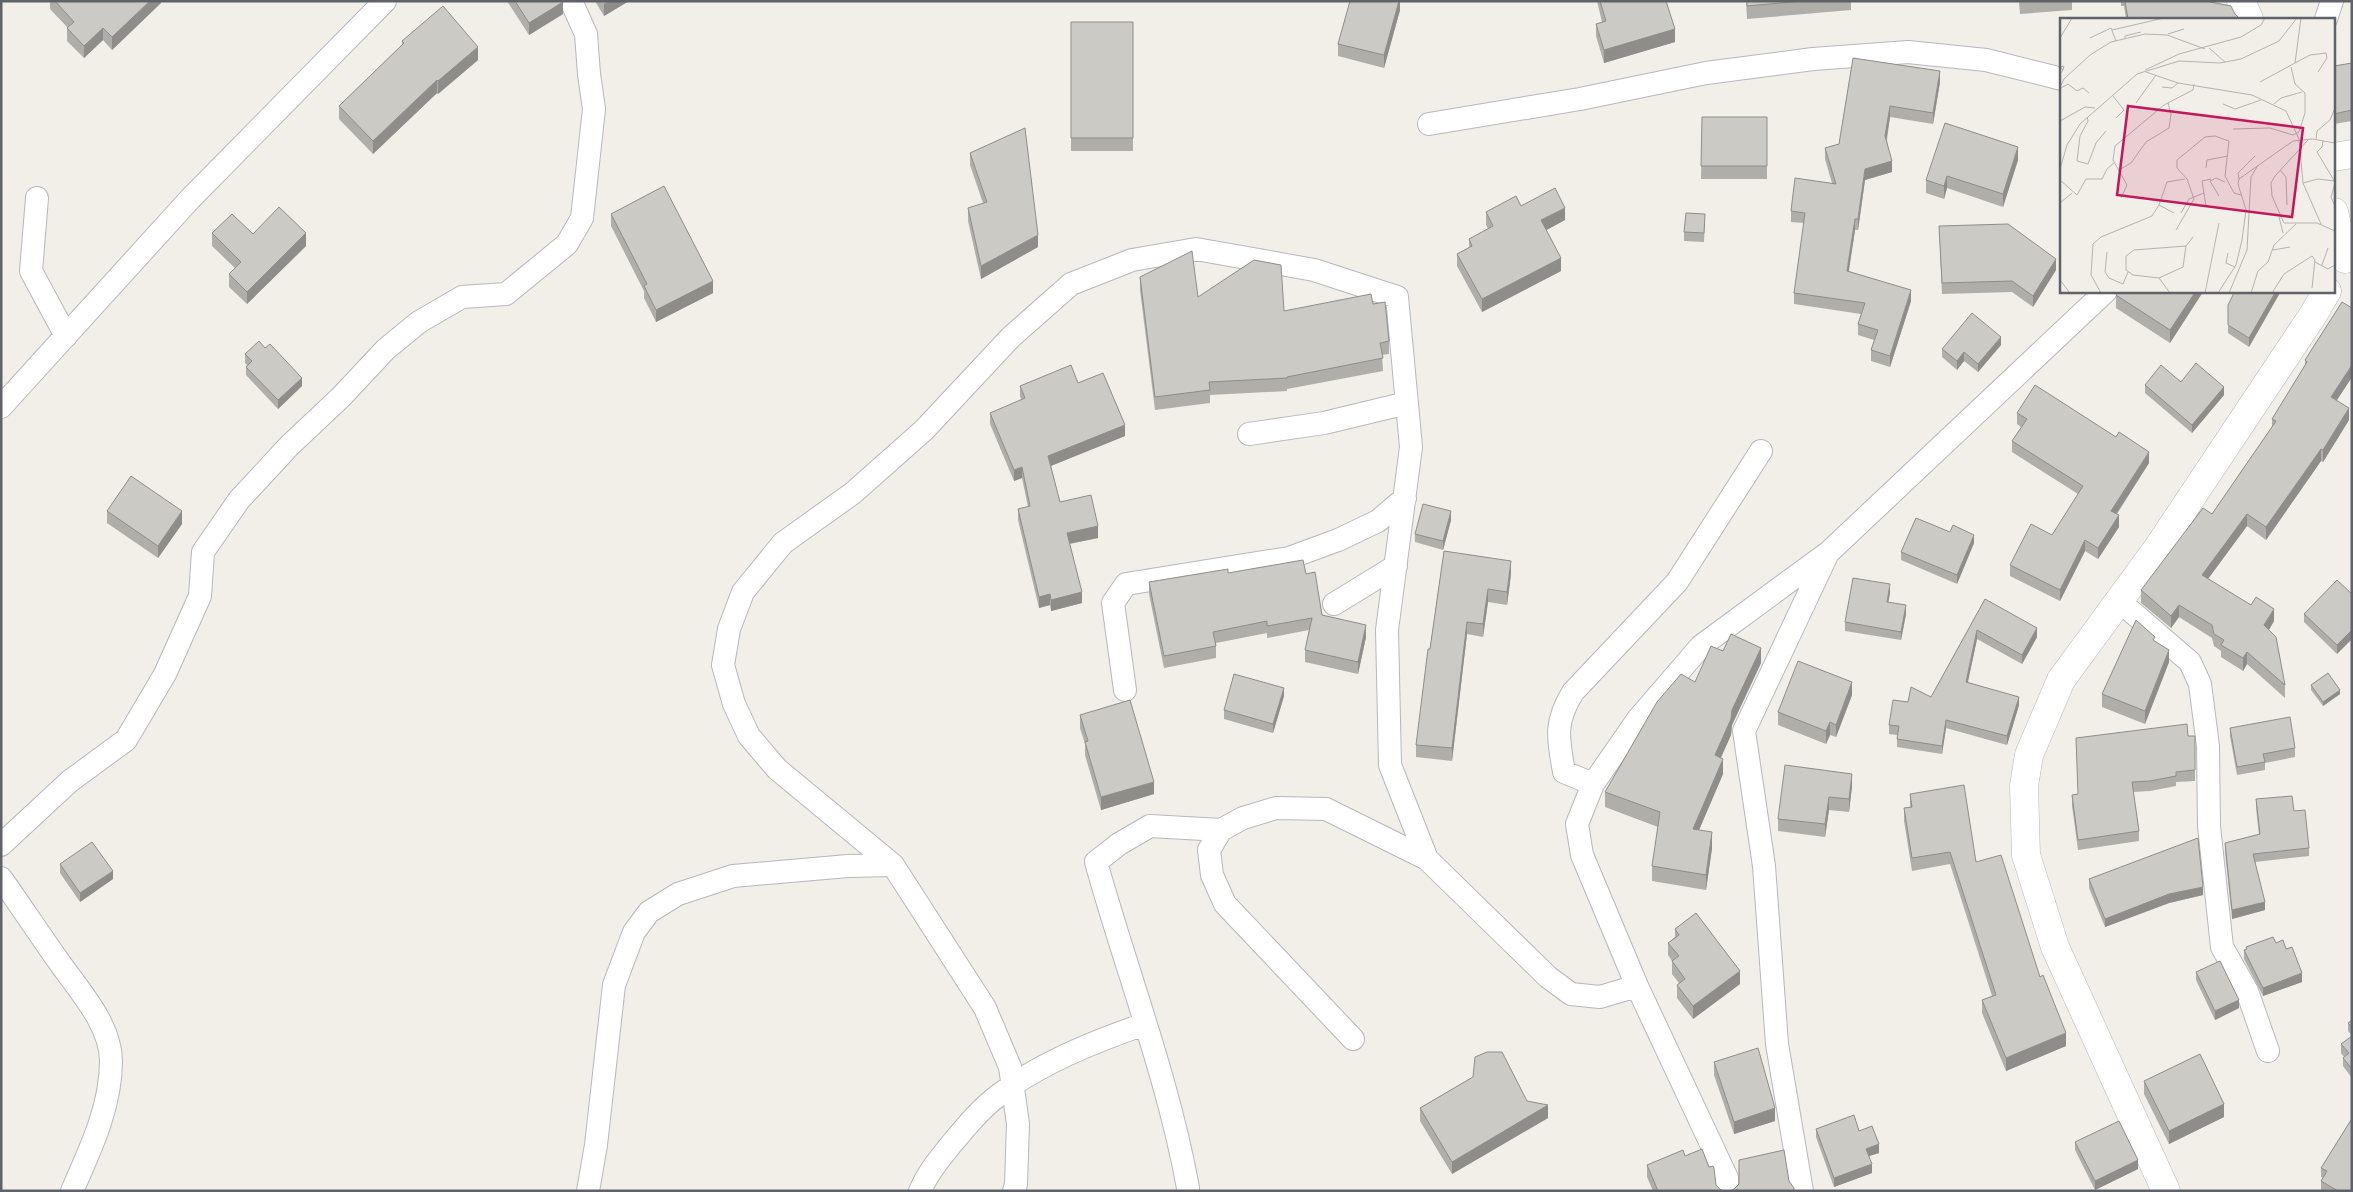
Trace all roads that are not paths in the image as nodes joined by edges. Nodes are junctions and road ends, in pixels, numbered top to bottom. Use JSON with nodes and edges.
{"nodes":[{"id":1,"x":385,"y":1,"type":"edge"},
{"id":2,"x":571,"y":1,"type":"edge"},
{"id":3,"x":2241,"y":1,"type":"edge"},
{"id":4,"x":2332,"y":1,"type":"edge"},
{"id":5,"x":2249,"y":18,"type":"edge"},
{"id":6,"x":2326,"y":18,"type":"edge"},
{"id":7,"x":2060,"y":78,"type":"edge"},
{"id":8,"x":1429,"y":124,"type":"dead end"},
{"id":9,"x":2352,"y":154,"type":"edge"},
{"id":10,"x":2336,"y":157,"type":"edge"},
{"id":11,"x":37,"y":198,"type":"dead end"},
{"id":12,"x":2336,"y":221,"type":"edge"},
{"id":13,"x":2346,"y":265,"type":"edge"},
{"id":14,"x":2105,"y":292,"type":"edge"},
{"id":15,"x":2326,"y":292,"type":"edge"},
{"id":16,"x":66,"y":336,"type":"junction"},
{"id":17,"x":1407,"y":403,"type":"junction"},
{"id":18,"x":1,"y":407,"type":"edge"},
{"id":19,"x":1249,"y":434,"type":"dead end"},
{"id":20,"x":1761,"y":451,"type":"dead end"},
{"id":21,"x":1405,"y":498,"type":"junction"},
{"id":22,"x":1828,"y":552,"type":"junction"},
{"id":23,"x":1396,"y":566,"type":"junction"},
{"id":24,"x":2118,"y":600,"type":"junction"},
{"id":25,"x":1334,"y":604,"type":"dead end"},
{"id":26,"x":1125,"y":690,"type":"dead end"},
{"id":27,"x":1593,"y":784,"type":"junction"},
{"id":28,"x":1221,"y":830,"type":"junction"},
{"id":29,"x":1,"y":845,"type":"edge"},
{"id":30,"x":1427,"y":859,"type":"junction"},
{"id":31,"x":893,"y":865,"type":"junction"},
{"id":32,"x":1,"y":878,"type":"edge"},
{"id":33,"x":1637,"y":986,"type":"junction"},
{"id":34,"x":1145,"y":1024,"type":"junction"},
{"id":35,"x":1353,"y":1038,"type":"dead end"},
{"id":36,"x":2268,"y":1051,"type":"dead end"},
{"id":37,"x":1012,"y":1085,"type":"junction"},
{"id":38,"x":1188,"y":1188,"type":"dead end"},
{"id":39,"x":72,"y":1191,"type":"edge"},
{"id":40,"x":588,"y":1191,"type":"edge"},
{"id":41,"x":920,"y":1191,"type":"edge"},
{"id":42,"x":1014,"y":1191,"type":"edge"},
{"id":43,"x":1727,"y":1191,"type":"edge"},
{"id":44,"x":1802,"y":1191,"type":"edge"},
{"id":45,"x":2166,"y":1191,"type":"edge"}],
"edges":[{"from":1,"to":16,"type":"street"},
{"from":2,"to":29,"type":"street"},
{"from":3,"to":5,"type":"street"},
{"from":4,"to":6,"type":"street"},
{"from":7,"to":8,"type":"street"},
{"from":9,"to":10,"type":"street"},
{"from":11,"to":16,"type":"street"},
{"from":12,"to":13,"type":"street"},
{"from":14,"to":22,"type":"street"},
{"from":15,"to":24,"type":"street"},
{"from":16,"to":18,"type":"street"},
{"from":17,"to":19,"type":"street"},
{"from":17,"to":21,"type":"street"},
{"from":17,"to":31,"type":"street"},
{"from":20,"to":27,"type":"street"},
{"from":21,"to":23,"type":"street"},
{"from":21,"to":26,"type":"street"},
{"from":22,"to":27,"type":"street"},
{"from":22,"to":44,"type":"street"},
{"from":23,"to":25,"type":"street"},
{"from":23,"to":30,"type":"street"},
{"from":24,"to":36,"type":"street"},
{"from":24,"to":45,"type":"street"},
{"from":27,"to":33,"type":"street"},
{"from":28,"to":30,"type":"street"},
{"from":28,"to":34,"type":"street"},
{"from":28,"to":35,"type":"street"},
{"from":30,"to":33,"type":"street"},
{"from":31,"to":37,"type":"street"},
{"from":31,"to":40,"type":"street"},
{"from":32,"to":39,"type":"street"},
{"from":33,"to":43,"type":"street"},
{"from":34,"to":37,"type":"street"},
{"from":34,"to":38,"type":"street"},
{"from":37,"to":41,"type":"street"},
{"from":37,"to":42,"type":"street"}]}
